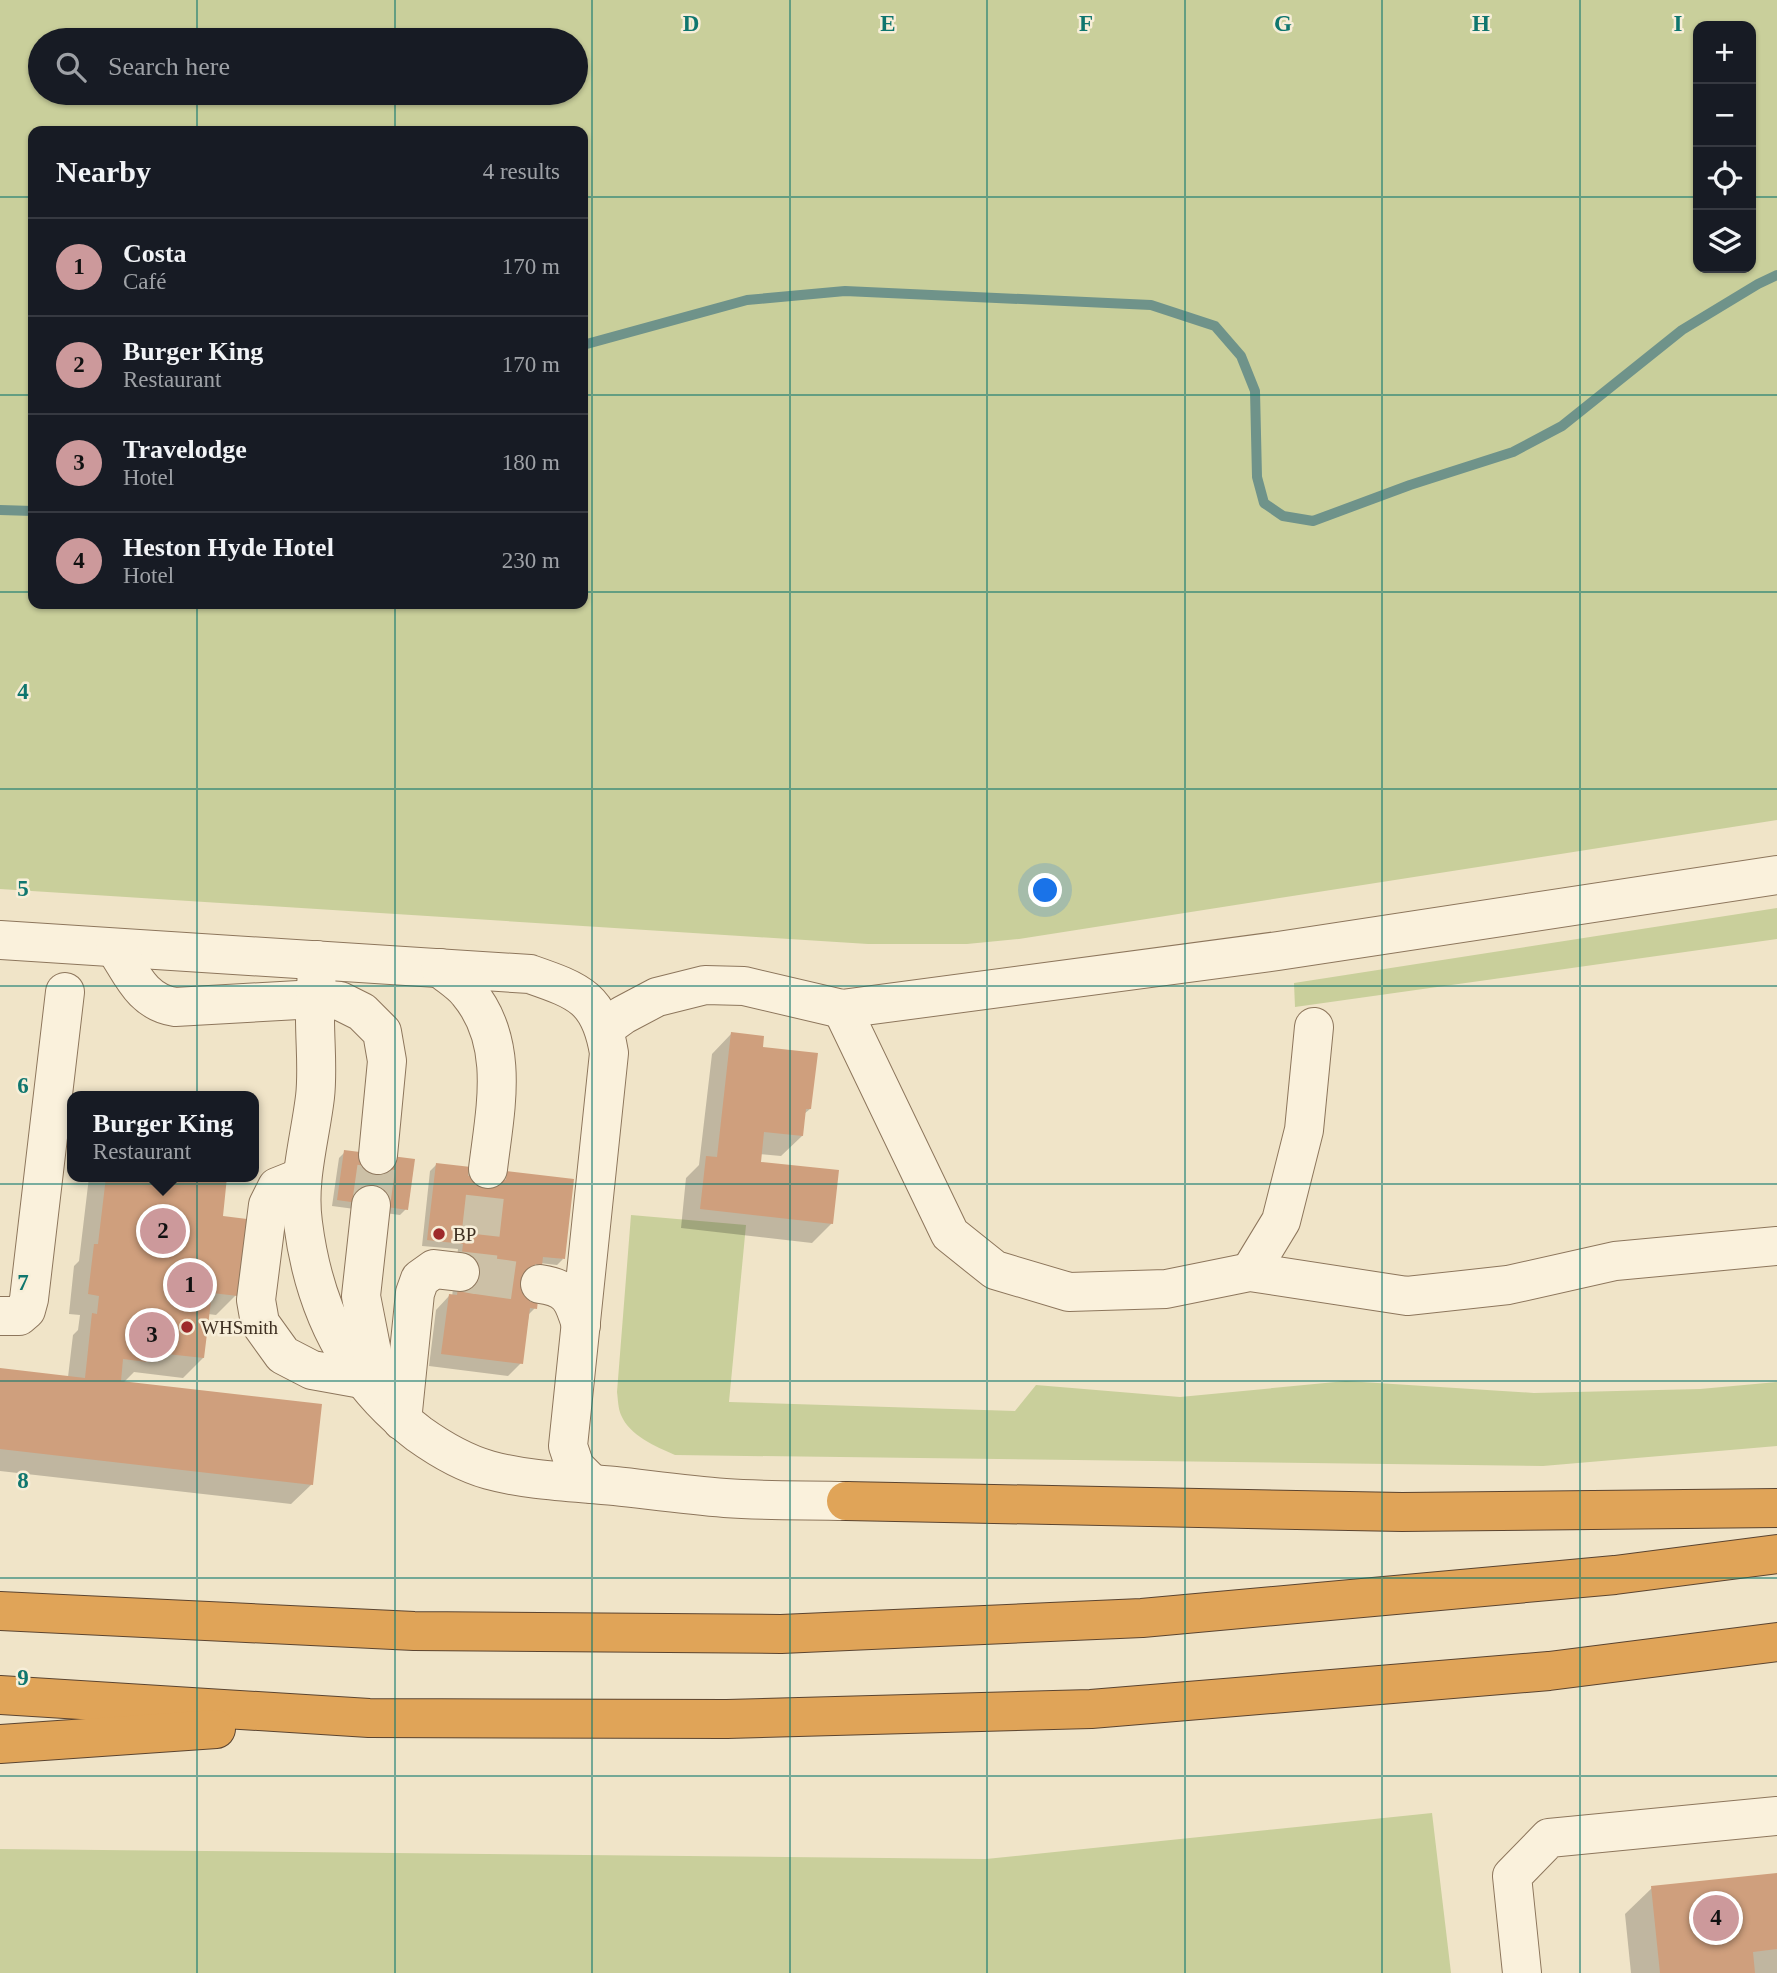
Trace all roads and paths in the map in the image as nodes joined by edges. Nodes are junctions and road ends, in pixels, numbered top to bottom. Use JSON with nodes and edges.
{"nodes":[{"id":1,"x":1777,"y":875,"type":"edge"},
{"id":2,"x":0,"y":940,"type":"edge"},
{"id":3,"x":115,"y":948,"type":"junction"},
{"id":4,"x":317,"y":960,"type":"junction"},
{"id":5,"x":440,"y":968,"type":"junction"},
{"id":6,"x":65,"y":992,"type":"dead end"},
{"id":7,"x":316,"y":999,"type":"junction"},
{"id":8,"x":842,"y":1009,"type":"junction"},
{"id":9,"x":1314,"y":1027,"type":"dead end"},
{"id":10,"x":605,"y":1028,"type":"junction"},
{"id":11,"x":378,"y":1155,"type":"tunnel mouth"},
{"id":12,"x":488,"y":1169,"type":"tunnel mouth"},
{"id":13,"x":302,"y":1177,"type":"junction"},
{"id":14,"x":371,"y":1205,"type":"tunnel mouth"},
{"id":15,"x":1777,"y":1246,"type":"edge"},
{"id":16,"x":460,"y":1272,"type":"tunnel mouth"},
{"id":17,"x":1250,"y":1272,"type":"junction"},
{"id":18,"x":540,"y":1284,"type":"tunnel mouth"},
{"id":19,"x":0,"y":1316,"type":"edge"},
{"id":20,"x":581,"y":1325,"type":"junction"},
{"id":21,"x":382,"y":1401,"type":"junction"},
{"id":22,"x":592,"y":1484,"type":"junction"},
{"id":23,"x":846,"y":1501,"type":"joint"},
{"id":24,"x":1777,"y":1508,"type":"edge"},
{"id":25,"x":1777,"y":1554,"type":"edge"},
{"id":26,"x":0,"y":1611,"type":"edge"},
{"id":27,"x":1777,"y":1642,"type":"edge"},
{"id":28,"x":0,"y":1695,"type":"edge"},
{"id":29,"x":369,"y":1718,"type":"junction"},
{"id":30,"x":0,"y":1744,"type":"edge"},
{"id":31,"x":1777,"y":1816,"type":"edge"},
{"id":32,"x":1522,"y":1973,"type":"edge"}],
"edges":[{"from":1,"to":8,"type":"lane"},
{"from":2,"to":3,"type":"lane"},
{"from":3,"to":4,"type":"lane"},
{"from":3,"to":7,"type":"lane"},
{"from":4,"to":5,"type":"lane"},
{"from":4,"to":7,"type":"lane"},
{"from":5,"to":10,"type":"lane"},
{"from":5,"to":12,"type":"lane"},
{"from":6,"to":19,"type":"lane"},
{"from":7,"to":11,"type":"lane"},
{"from":7,"to":13,"type":"lane"},
{"from":8,"to":10,"type":"lane"},
{"from":8,"to":17,"type":"lane"},
{"from":9,"to":17,"type":"lane"},
{"from":10,"to":20,"type":"lane"},
{"from":13,"to":21,"type":"lane"},
{"from":13,"to":21,"type":"lane"},
{"from":14,"to":21,"type":"lane"},
{"from":15,"to":17,"type":"lane"},
{"from":16,"to":21,"type":"lane"},
{"from":18,"to":20,"type":"lane"},
{"from":20,"to":22,"type":"lane"},
{"from":21,"to":22,"type":"lane"},
{"from":22,"to":23,"type":"lane"},
{"from":23,"to":24,"type":"highway"},
{"from":25,"to":26,"type":"highway"},
{"from":27,"to":29,"type":"highway"},
{"from":28,"to":29,"type":"highway"},
{"from":29,"to":30,"type":"highway"},
{"from":31,"to":32,"type":"lane"}]}
